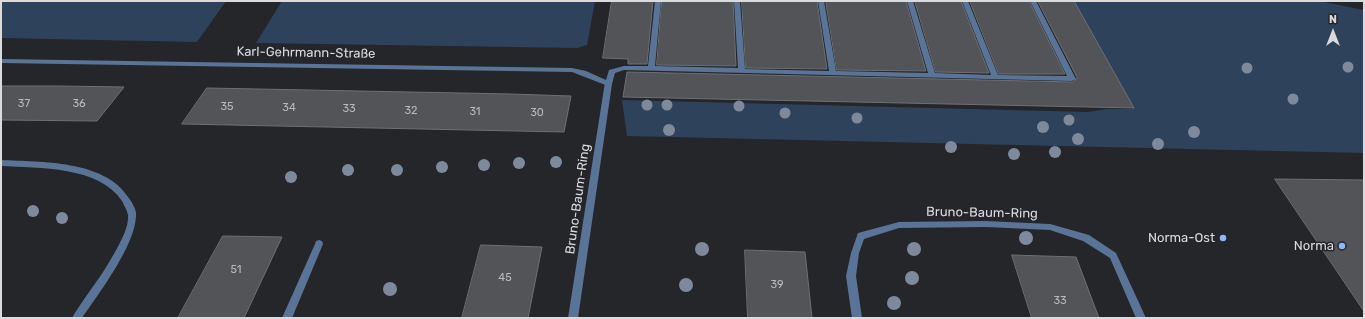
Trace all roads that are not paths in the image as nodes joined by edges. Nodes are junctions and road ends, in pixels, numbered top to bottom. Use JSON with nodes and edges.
{"nodes":[{"id":1,"x":658,"y":1,"type":"edge"},
{"id":2,"x":738,"y":1,"type":"edge"},
{"id":3,"x":821,"y":1,"type":"edge"},
{"id":4,"x":910,"y":1,"type":"edge"},
{"id":5,"x":965,"y":1,"type":"edge"},
{"id":6,"x":1033,"y":1,"type":"edge"},
{"id":7,"x":1,"y":61,"type":"edge"},
{"id":8,"x":650,"y":68,"type":"junction"},
{"id":9,"x":742,"y":71,"type":"junction"},
{"id":10,"x":833,"y":74,"type":"junction"},
{"id":11,"x":932,"y":76,"type":"junction"},
{"id":12,"x":996,"y":78,"type":"junction"},
{"id":13,"x":608,"y":84,"type":"junction"},
{"id":14,"x":1,"y":163,"type":"edge"},
{"id":15,"x":319,"y":244,"type":"dead end"},
{"id":16,"x":77,"y":318,"type":"edge"},
{"id":17,"x":287,"y":318,"type":"edge"},
{"id":18,"x":573,"y":318,"type":"edge"},
{"id":19,"x":857,"y":318,"type":"edge"},
{"id":20,"x":1141,"y":318,"type":"edge"}],
"edges":[{"from":1,"to":8,"type":"street"},
{"from":2,"to":9,"type":"street"},
{"from":3,"to":10,"type":"street"},
{"from":4,"to":11,"type":"street"},
{"from":5,"to":12,"type":"street"},
{"from":6,"to":12,"type":"street"},
{"from":7,"to":13,"type":"street","name":"Karl-Gehrmann-Straße"},
{"from":8,"to":9,"type":"street"},
{"from":8,"to":13,"type":"street"},
{"from":9,"to":10,"type":"street"},
{"from":10,"to":11,"type":"street"},
{"from":11,"to":12,"type":"street"},
{"from":13,"to":18,"type":"street","name":"Bruno-Baum-Ring"},
{"from":14,"to":16,"type":"street"},
{"from":15,"to":17,"type":"street"},
{"from":19,"to":20,"type":"street","name":"Bruno-Baum-Ring"}]}
